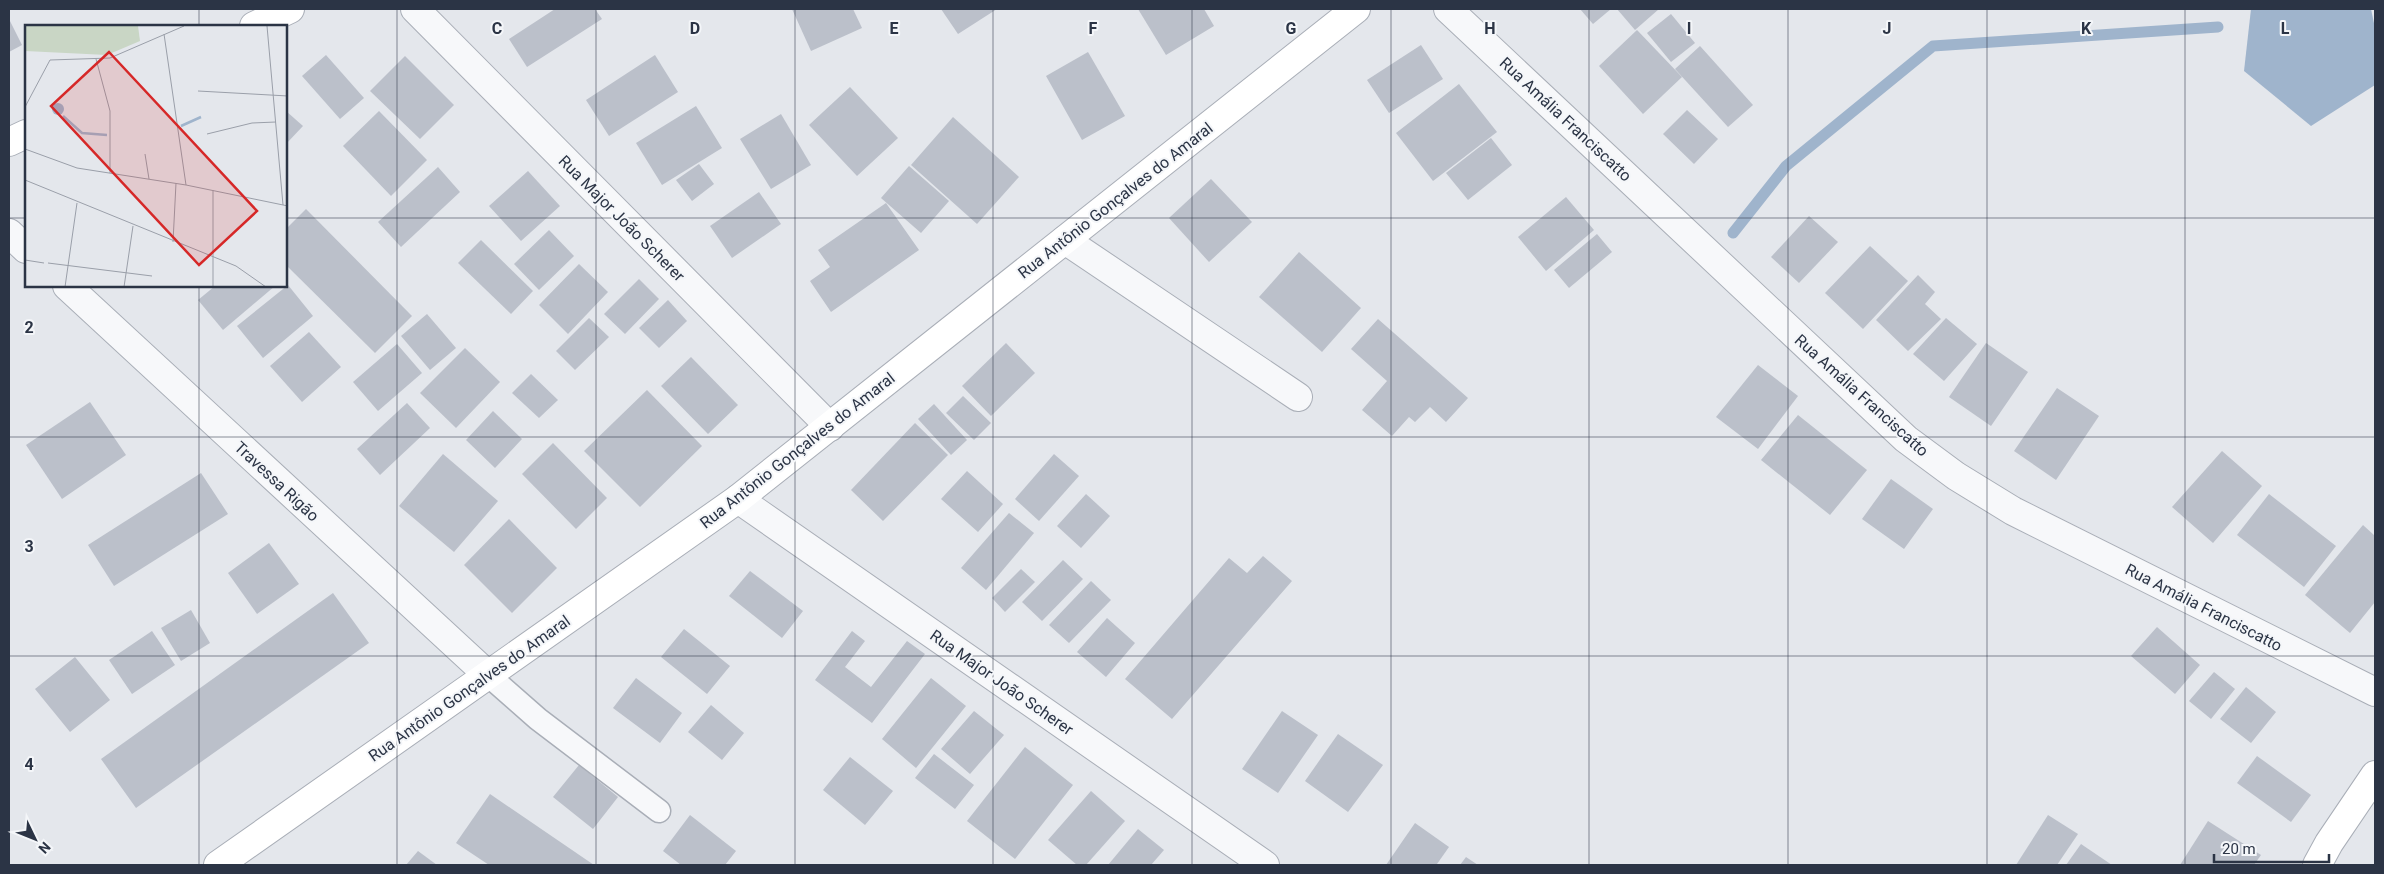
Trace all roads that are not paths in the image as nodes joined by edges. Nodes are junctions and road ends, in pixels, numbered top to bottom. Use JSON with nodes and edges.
{"nodes":[{"id":1,"x":290,"y":9,"type":"edge"},
{"id":2,"x":415,"y":9,"type":"edge"},
{"id":3,"x":1356,"y":9,"type":"edge"},
{"id":4,"x":1448,"y":9,"type":"edge"},
{"id":5,"x":256,"y":25,"type":"edge"},
{"id":6,"x":25,"y":134,"type":"edge"},
{"id":7,"x":9,"y":142,"type":"edge"},
{"id":8,"x":9,"y":232,"type":"edge"},
{"id":9,"x":1065,"y":240,"type":"junction"},
{"id":10,"x":25,"y":248,"type":"edge"},
{"id":11,"x":69,"y":288,"type":"edge"},
{"id":12,"x":1298,"y":397,"type":"dead end"},
{"id":13,"x":830,"y":427,"type":"junction"},
{"id":14,"x":738,"y":499,"type":"junction"},
{"id":15,"x":488,"y":675,"type":"junction"},
{"id":16,"x":2375,"y":692,"type":"edge"},
{"id":17,"x":2375,"y":775,"type":"edge"},
{"id":18,"x":659,"y":811,"type":"dead end"},
{"id":19,"x":218,"y":865,"type":"edge"},
{"id":20,"x":1265,"y":865,"type":"edge"},
{"id":21,"x":2317,"y":865,"type":"edge"}],
"edges":[{"from":1,"to":5,"type":"street"},
{"from":2,"to":13,"type":"street","name":"Rua Major João Scherer"},
{"from":3,"to":9,"type":"street","name":"Rua Antônio Gonçalves do Amaral"},
{"from":4,"to":16,"type":"street","name":"Rua Amália Franciscatto"},
{"from":6,"to":7,"type":"street"},
{"from":8,"to":10,"type":"street"},
{"from":9,"to":12,"type":"street"},
{"from":9,"to":13,"type":"street","name":"Rua Antônio Gonçalves do Amaral"},
{"from":11,"to":15,"type":"street","name":"Travessa Rigão"},
{"from":13,"to":14,"type":"street","name":"Rua Antônio Gonçalves do Amaral"},
{"from":14,"to":15,"type":"street","name":"Rua Antônio Gonçalves do Amaral"},
{"from":14,"to":20,"type":"street","name":"Rua Major João Scherer"},
{"from":15,"to":18,"type":"lane"},
{"from":15,"to":19,"type":"street","name":"Rua Antônio Gonçalves do Amaral"},
{"from":17,"to":21,"type":"street"}]}
